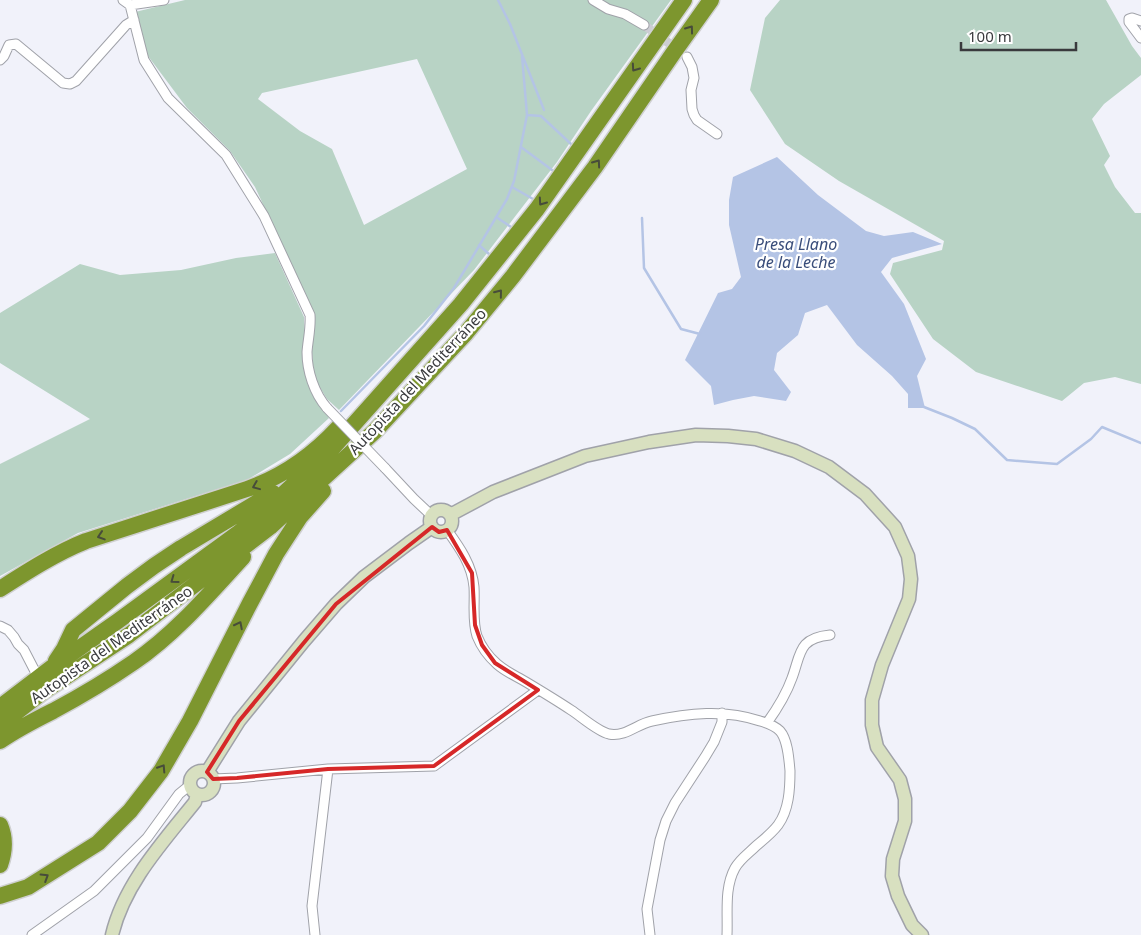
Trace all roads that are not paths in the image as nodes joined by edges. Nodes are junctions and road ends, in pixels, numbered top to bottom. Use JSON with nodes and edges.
{"nodes":[{"id":1,"x":164,"y":0,"type":"edge"},
{"id":2,"x":593,"y":0,"type":"edge"},
{"id":3,"x":684,"y":0,"type":"edge"},
{"id":4,"x":711,"y":0,"type":"edge"},
{"id":5,"x":127,"y":2,"type":"edge"},
{"id":6,"x":134,"y":20,"type":"junction"},
{"id":7,"x":1141,"y":20,"type":"edge"},
{"id":8,"x":644,"y":26,"type":"tunnel mouth"},
{"id":9,"x":1141,"y":38,"type":"edge"},
{"id":10,"x":687,"y":57,"type":"tunnel mouth"},
{"id":11,"x":0,"y":60,"type":"edge"},
{"id":12,"x":717,"y":134,"type":"dead end"},
{"id":13,"x":461,"y":304,"type":"junction"},
{"id":14,"x":364,"y":412,"type":"junction"},
{"id":15,"x":376,"y":431,"type":"junction"},
{"id":16,"x":242,"y":512,"type":"junction"},
{"id":17,"x":450,"y":515,"type":"junction"},
{"id":18,"x":431,"y":521,"type":"junction"},
{"id":19,"x":270,"y":527,"type":"junction"},
{"id":20,"x":447,"y":530,"type":"junction"},
{"id":21,"x":237,"y":534,"type":"junction"},
{"id":22,"x":198,"y":550,"type":"junction"},
{"id":23,"x":0,"y":589,"type":"edge"},
{"id":24,"x":203,"y":602,"type":"junction"},
{"id":25,"x":0,"y":626,"type":"edge"},
{"id":26,"x":830,"y":635,"type":"dead end"},
{"id":27,"x":64,"y":649,"type":"junction"},
{"id":28,"x":45,"y":672,"type":"junction"},
{"id":29,"x":538,"y":690,"type":"junction"},
{"id":30,"x":722,"y":713,"type":"junction"},
{"id":31,"x":767,"y":723,"type":"junction"},
{"id":32,"x":3,"y":725,"type":"edge"},
{"id":33,"x":328,"y":769,"type":"junction"},
{"id":34,"x":210,"y":775,"type":"junction"},
{"id":35,"x":193,"y":789,"type":"junction"},
{"id":36,"x":0,"y":825,"type":"edge"},
{"id":37,"x":0,"y":865,"type":"edge"},
{"id":38,"x":0,"y":896,"type":"edge"},
{"id":39,"x":32,"y":935,"type":"edge"},
{"id":40,"x":112,"y":935,"type":"edge"},
{"id":41,"x":315,"y":935,"type":"edge"},
{"id":42,"x":650,"y":935,"type":"edge"},
{"id":43,"x":727,"y":935,"type":"edge"},
{"id":44,"x":922,"y":935,"type":"edge"}],
"edges":[{"from":1,"to":5,"type":"street"},
{"from":2,"to":8,"type":"street"},
{"from":3,"to":13,"type":"highway","name":"Autopista del Mediterráneo","one_way":true},
{"from":15,"to":4,"type":"highway","name":"Autopista del Mediterráneo","one_way":true},
{"from":5,"to":6,"type":"street"},
{"from":6,"to":11,"type":"street"},
{"from":6,"to":18,"type":"street","bridge":true},
{"from":7,"to":9,"type":"street"},
{"from":10,"to":12,"type":"street"},
{"from":13,"to":14,"type":"highway","name":"Autopista del Mediterráneo"},
{"from":13,"to":23,"type":"highway","one_way":true},
{"from":14,"to":16,"type":"highway"},
{"from":14,"to":21,"type":"highway","name":"Autopista del Mediterráneo"},
{"from":15,"to":19,"type":"highway","name":"Autopista del Mediterráneo"},
{"from":38,"to":15,"type":"highway","one_way":true},
{"from":16,"to":22,"type":"highway"},
{"from":16,"to":27,"type":"highway"},
{"from":17,"to":18,"type":"street"},
{"from":17,"to":20,"type":"street"},
{"from":17,"to":44,"type":"street"},
{"from":18,"to":20,"type":"street"},
{"from":18,"to":34,"type":"street"},
{"from":19,"to":24,"type":"highway"},
{"from":19,"to":32,"type":"highway","name":"Autopista del Mediterráneo"},
{"from":20,"to":29,"type":"street"},
{"from":21,"to":22,"type":"highway"},
{"from":21,"to":28,"type":"highway","name":"Autopista del Mediterráneo","one_way":true},
{"from":22,"to":27,"type":"highway"},
{"from":24,"to":32,"type":"highway"},
{"from":24,"to":32,"type":"highway"},
{"from":25,"to":28,"type":"street"},
{"from":26,"to":31,"type":"street"},
{"from":27,"to":28,"type":"highway"},
{"from":28,"to":32,"type":"highway","name":"Autopista del Mediterráneo"},
{"from":29,"to":30,"type":"street"},
{"from":29,"to":33,"type":"street"},
{"from":30,"to":31,"type":"street"},
{"from":30,"to":42,"type":"street"},
{"from":31,"to":43,"type":"street"},
{"from":33,"to":34,"type":"street"},
{"from":33,"to":41,"type":"street"},
{"from":34,"to":35,"type":"street"},
{"from":34,"to":35,"type":"street"},
{"from":35,"to":39,"type":"street"},
{"from":35,"to":40,"type":"street"},
{"from":36,"to":37,"type":"highway"}]}
